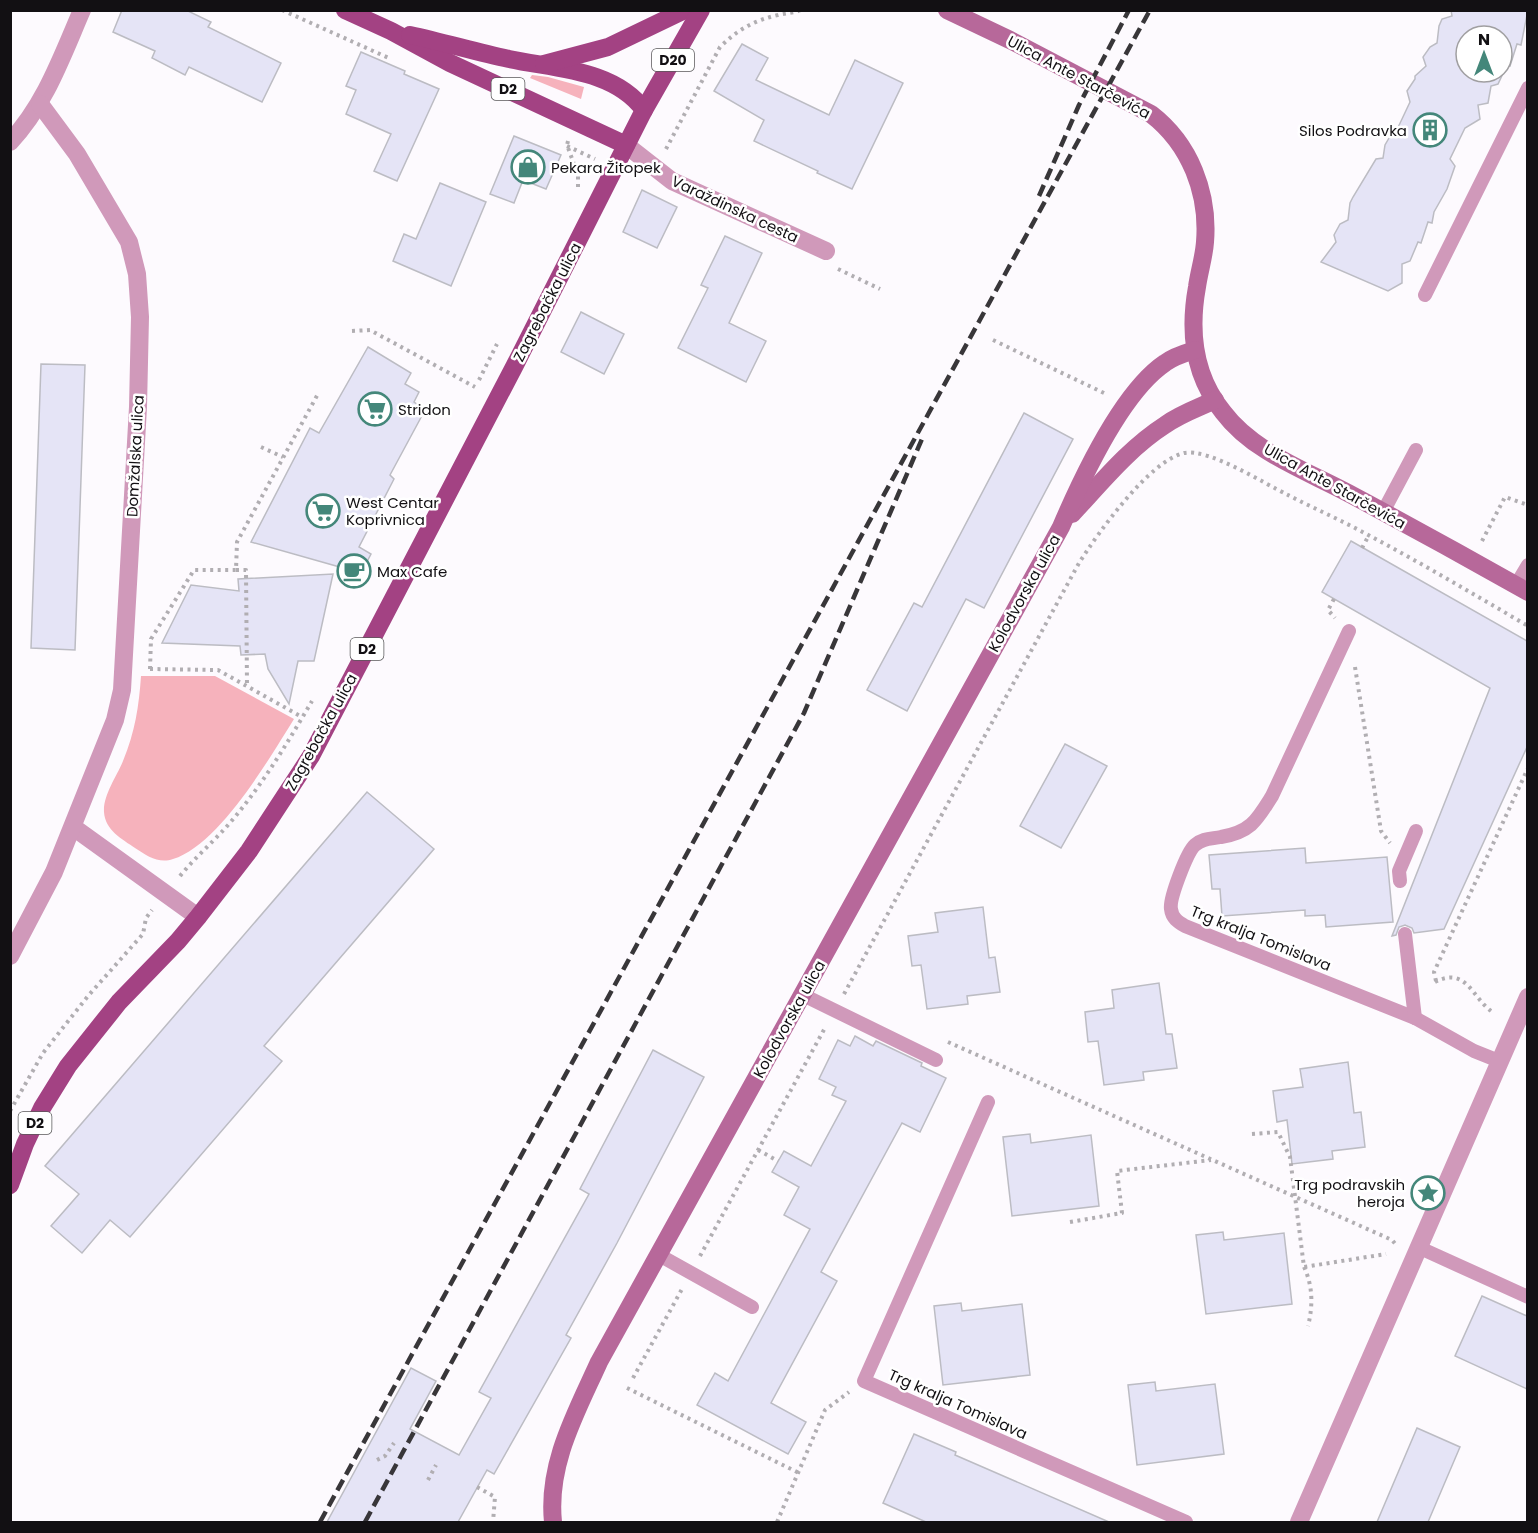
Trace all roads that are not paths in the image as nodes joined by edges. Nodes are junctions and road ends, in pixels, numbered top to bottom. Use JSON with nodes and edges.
{"nodes":[{"id":1,"x":82,"y":10,"type":"edge"},
{"id":2,"x":345,"y":10,"type":"edge"},
{"id":3,"x":685,"y":10,"type":"edge"},
{"id":4,"x":701,"y":10,"type":"edge"},
{"id":5,"x":947,"y":10,"type":"edge"},
{"id":6,"x":391,"y":31,"type":"junction"},
{"id":7,"x":539,"y":65,"type":"junction"},
{"id":8,"x":1527,"y":88,"type":"edge"},
{"id":9,"x":40,"y":104,"type":"junction"},
{"id":10,"x":644,"y":110,"type":"junction"},
{"id":11,"x":10,"y":142,"type":"edge"},
{"id":12,"x":626,"y":146,"type":"junction"},
{"id":13,"x":826,"y":251,"type":"road end"},
{"id":14,"x":1425,"y":295,"type":"dead end"},
{"id":15,"x":1195,"y":350,"type":"junction"},
{"id":16,"x":1215,"y":400,"type":"junction"},
{"id":17,"x":1416,"y":450,"type":"dead end"},
{"id":18,"x":1383,"y":512,"type":"junction"},
{"id":19,"x":1061,"y":527,"type":"junction"},
{"id":20,"x":1527,"y":565,"type":"edge"},
{"id":21,"x":1522,"y":588,"type":"edge"},
{"id":22,"x":1349,"y":631,"type":"road end"},
{"id":23,"x":73,"y":827,"type":"junction"},
{"id":24,"x":1416,"y":831,"type":"dead end"},
{"id":25,"x":1400,"y":881,"type":"dead end"},
{"id":26,"x":198,"y":917,"type":"junction"},
{"id":27,"x":1406,"y":934,"type":"dead end"},
{"id":28,"x":10,"y":956,"type":"edge"},
{"id":29,"x":802,"y":995,"type":"junction"},
{"id":30,"x":1527,"y":997,"type":"edge"},
{"id":31,"x":1414,"y":1018,"type":"junction"},
{"id":32,"x":936,"y":1060,"type":"dead end"},
{"id":33,"x":1499,"y":1061,"type":"junction"},
{"id":34,"x":988,"y":1102,"type":"dead end"},
{"id":35,"x":10,"y":1185,"type":"edge"},
{"id":36,"x":1411,"y":1250,"type":"junction"},
{"id":37,"x":659,"y":1255,"type":"junction"},
{"id":38,"x":1527,"y":1297,"type":"edge"},
{"id":39,"x":752,"y":1307,"type":"dead end"},
{"id":40,"x":552,"y":1522,"type":"edge"},
{"id":41,"x":1186,"y":1522,"type":"edge"},
{"id":42,"x":1299,"y":1522,"type":"edge"}],
"edges":[{"from":1,"to":9,"type":"street"},
{"from":2,"to":6,"type":"main road","name":"Varaždinska cesta","number":"D2"},
{"from":3,"to":7,"type":"main road"},
{"from":4,"to":10,"type":"main road","number":"D20"},
{"from":5,"to":15,"type":"main road","name":"Ulica Ante Starčevića"},
{"from":6,"to":7,"type":"main road","name":"Varaždinska cesta","number":"D2"},
{"from":6,"to":12,"type":"main road","name":"Varaždinska cesta","number":"D2"},
{"from":7,"to":10,"type":"main road","name":"Varaždinska cesta","number":"D2"},
{"from":8,"to":14,"type":"lane"},
{"from":9,"to":11,"type":"street"},
{"from":9,"to":23,"type":"street","name":"Domžalska ulica"},
{"from":10,"to":12,"type":"main road","number":"D2"},
{"from":12,"to":13,"type":"street","name":"Varaždinska cesta"},
{"from":12,"to":26,"type":"main road","name":"Zagrebačka ulica","number":"D2"},
{"from":15,"to":16,"type":"main road","name":"Ulica Ante Starčevića"},
{"from":15,"to":19,"type":"main road","name":"Kolodvorska ulica"},
{"from":16,"to":18,"type":"main road","name":"Ulica Ante Starčevića"},
{"from":16,"to":19,"type":"main road","name":"Kolodvorska ulica"},
{"from":17,"to":18,"type":"lane"},
{"from":18,"to":21,"type":"main road","name":"Ulica Ante Starčevića"},
{"from":19,"to":29,"type":"main road","name":"Kolodvorska ulica"},
{"from":20,"to":21,"type":"lane"},
{"from":22,"to":31,"type":"lane","name":"Trg kralja Tomislava"},
{"from":23,"to":26,"type":"street"},
{"from":23,"to":28,"type":"street","name":"Domžalska ulica"},
{"from":24,"to":25,"type":"lane"},
{"from":26,"to":35,"type":"main road","name":"Zagrebačka ulica","number":"D2"},
{"from":27,"to":31,"type":"lane"},
{"from":29,"to":32,"type":"lane"},
{"from":29,"to":37,"type":"main road","name":"Kolodvorska ulica"},
{"from":30,"to":33,"type":"street"},
{"from":31,"to":33,"type":"lane","name":"Trg kralja Tomislava"},
{"from":33,"to":36,"type":"street"},
{"from":34,"to":41,"type":"lane","name":"Trg kralja Tomislava"},
{"from":36,"to":38,"type":"lane"},
{"from":36,"to":42,"type":"street"},
{"from":37,"to":39,"type":"lane"},
{"from":37,"to":40,"type":"main road","name":"Kolodvorska ulica"}]}
